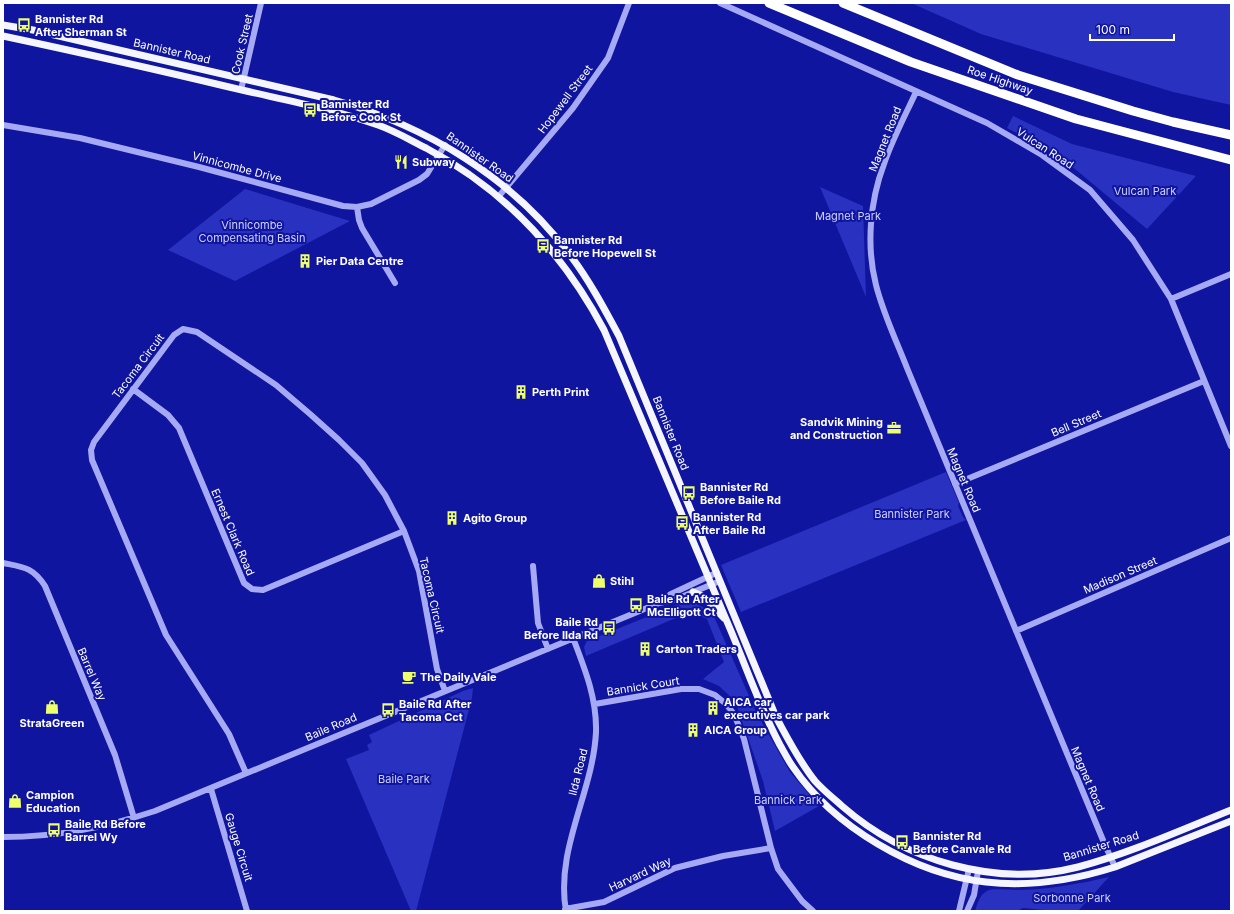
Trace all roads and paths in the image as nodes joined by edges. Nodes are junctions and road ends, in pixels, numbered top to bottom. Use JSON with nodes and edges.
{"nodes":[{"id":1,"x":261,"y":3,"type":"edge"},
{"id":2,"x":629,"y":3,"type":"edge"},
{"id":3,"x":720,"y":3,"type":"edge"},
{"id":4,"x":769,"y":3,"type":"edge"},
{"id":5,"x":843,"y":3,"type":"edge"},
{"id":6,"x":3,"y":25,"type":"edge"},
{"id":7,"x":3,"y":36,"type":"edge"},
{"id":8,"x":244,"y":79,"type":"junction"},
{"id":9,"x":241,"y":90,"type":"junction"},
{"id":10,"x":916,"y":92,"type":"junction"},
{"id":11,"x":1173,"y":122,"type":"junction"},
{"id":12,"x":3,"y":125,"type":"edge"},
{"id":13,"x":1231,"y":132,"type":"edge"},
{"id":14,"x":1231,"y":135,"type":"edge"},
{"id":15,"x":445,"y":145,"type":"junction"},
{"id":16,"x":439,"y":155,"type":"junction"},
{"id":17,"x":1231,"y":160,"type":"edge"},
{"id":18,"x":506,"y":188,"type":"junction"},
{"id":19,"x":499,"y":196,"type":"junction"},
{"id":20,"x":357,"y":207,"type":"junction"},
{"id":21,"x":1231,"y":274,"type":"edge"},
{"id":22,"x":395,"y":283,"type":"dead end"},
{"id":23,"x":1171,"y":299,"type":"junction"},
{"id":24,"x":1204,"y":381,"type":"junction"},
{"id":25,"x":132,"y":389,"type":"junction"},
{"id":26,"x":1231,"y":446,"type":"edge"},
{"id":27,"x":955,"y":484,"type":"junction"},
{"id":28,"x":404,"y":531,"type":"junction"},
{"id":29,"x":1231,"y":538,"type":"edge"},
{"id":30,"x":3,"y":563,"type":"edge"},
{"id":31,"x":533,"y":566,"type":"dead end"},
{"id":32,"x":716,"y":573,"type":"junction"},
{"id":33,"x":707,"y":577,"type":"junction"},
{"id":34,"x":720,"y":581,"type":"junction"},
{"id":35,"x":711,"y":585,"type":"junction"},
{"id":36,"x":693,"y":592,"type":"junction"},
{"id":37,"x":659,"y":603,"type":"junction"},
{"id":38,"x":726,"y":619,"type":"junction"},
{"id":39,"x":1016,"y":631,"type":"junction"},
{"id":40,"x":573,"y":638,"type":"junction"},
{"id":41,"x":548,"y":649,"type":"junction"},
{"id":42,"x":445,"y":691,"type":"junction"},
{"id":43,"x":594,"y":704,"type":"junction"},
{"id":44,"x":246,"y":773,"type":"junction"},
{"id":45,"x":211,"y":789,"type":"junction"},
{"id":46,"x":1231,"y":810,"type":"edge"},
{"id":47,"x":134,"y":818,"type":"junction"},
{"id":48,"x":1231,"y":821,"type":"edge"},
{"id":49,"x":3,"y":837,"type":"edge"},
{"id":50,"x":771,"y":848,"type":"junction"},
{"id":51,"x":1110,"y":857,"type":"junction"},
{"id":52,"x":1115,"y":867,"type":"junction"},
{"id":53,"x":969,"y":869,"type":"junction"},
{"id":54,"x":978,"y":871,"type":"junction"},
{"id":55,"x":967,"y":879,"type":"junction"},
{"id":56,"x":977,"y":881,"type":"junction"},
{"id":57,"x":565,"y":910,"type":"edge"},
{"id":58,"x":247,"y":911,"type":"edge"},
{"id":59,"x":813,"y":911,"type":"edge"},
{"id":60,"x":959,"y":911,"type":"edge"},
{"id":61,"x":967,"y":911,"type":"edge"}],
"edges":[{"from":1,"to":8,"type":"street","name":"Cook Street"},
{"from":2,"to":18,"type":"street","name":"Hopewell Street"},
{"from":3,"to":10,"type":"street","name":"Vulcan Road"},
{"from":4,"to":17,"type":"highway","name":"Roe Highway"},
{"from":5,"to":11,"type":"highway","name":"Roe Highway"},
{"from":6,"to":8,"type":"main road","name":"Bannister Road"},
{"from":7,"to":9,"type":"main road","name":"Bannister Road"},
{"from":8,"to":9,"type":"street","name":"Cook Street"},
{"from":8,"to":15,"type":"main road","name":"Bannister Road"},
{"from":9,"to":16,"type":"main road","name":"Bannister Road"},
{"from":10,"to":23,"type":"street","name":"Vulcan Road"},
{"from":10,"to":27,"type":"street","name":"Magnet Road"},
{"from":11,"to":13,"type":"highway"},
{"from":11,"to":14,"type":"highway","name":"Roe Highway"},
{"from":12,"to":20,"type":"street","name":"Vinnicombe Drive"},
{"from":15,"to":16,"type":"street","name":"Vinnicombe Drive"},
{"from":15,"to":18,"type":"main road","name":"Bannister Road"},
{"from":16,"to":19,"type":"main road","name":"Bannister Road"},
{"from":16,"to":20,"type":"street","name":"Vinnicombe Drive"},
{"from":18,"to":19,"type":"street","name":"Hopewell Street"},
{"from":18,"to":32,"type":"main road","name":"Bannister Road"},
{"from":19,"to":33,"type":"main road","name":"Bannister Road"},
{"from":20,"to":22,"type":"street"},
{"from":21,"to":23,"type":"street"},
{"from":23,"to":24,"type":"street","name":"Vulcan Road"},
{"from":24,"to":26,"type":"street","name":"Vulcan Road"},
{"from":24,"to":27,"type":"street","name":"Bell Street"},
{"from":25,"to":28,"type":"street","name":"Tacoma Circuit"},
{"from":25,"to":28,"type":"street","name":"Ernest Clark Road"},
{"from":25,"to":44,"type":"street","name":"Tacoma Circuit"},
{"from":27,"to":39,"type":"street","name":"Magnet Road"},
{"from":28,"to":42,"type":"street","name":"Tacoma Circuit"},
{"from":29,"to":39,"type":"street","name":"Madison Street"},
{"from":30,"to":47,"type":"street","name":"Barrel Way"},
{"from":31,"to":41,"type":"street"},
{"from":32,"to":33,"type":"street","name":"Baile Road"},
{"from":32,"to":34,"type":"main road","name":"Bannister Road"},
{"from":33,"to":35,"type":"main road","name":"Bannister Road"},
{"from":33,"to":37,"type":"street","name":"Baile Road"},
{"from":34,"to":35,"type":"street","name":"Baile Road"},
{"from":34,"to":53,"type":"main road","name":"Bannister Road"},
{"from":35,"to":36,"type":"street","name":"Baile Road"},
{"from":35,"to":38,"type":"main road","name":"Bannister Road"},
{"from":36,"to":37,"type":"street","name":"Baile Road"},
{"from":36,"to":38,"type":"main road"},
{"from":37,"to":40,"type":"street","name":"Baile Road"},
{"from":38,"to":55,"type":"main road","name":"Bannister Road"},
{"from":39,"to":51,"type":"street","name":"Magnet Road"},
{"from":40,"to":41,"type":"street","name":"Baile Road"},
{"from":40,"to":43,"type":"street","name":"Ilda Road"},
{"from":41,"to":42,"type":"street","name":"Baile Road"},
{"from":42,"to":44,"type":"street","name":"Baile Road"},
{"from":43,"to":50,"type":"street","name":"Bannick Court"},
{"from":43,"to":57,"type":"street","name":"Ilda Road"},
{"from":44,"to":45,"type":"street","name":"Baile Road"},
{"from":45,"to":47,"type":"street","name":"Baile Road"},
{"from":45,"to":58,"type":"street","name":"Gauge Circuit"},
{"from":46,"to":51,"type":"main road","name":"Bannister Road"},
{"from":47,"to":49,"type":"street","name":"Baile Road"},
{"from":48,"to":52,"type":"main road","name":"Bannister Road"},
{"from":50,"to":57,"type":"street","name":"Harvard Way"},
{"from":50,"to":59,"type":"street","name":"Bannick Court"},
{"from":51,"to":52,"type":"street","name":"Magnet Road"},
{"from":51,"to":54,"type":"main road","name":"Bannister Road"},
{"from":52,"to":56,"type":"main road","name":"Bannister Road"},
{"from":53,"to":54,"type":"main road","name":"Bannister Road"},
{"from":53,"to":55,"type":"street"},
{"from":54,"to":56,"type":"street"},
{"from":55,"to":56,"type":"main road","name":"Bannister Road"},
{"from":55,"to":60,"type":"street"},
{"from":56,"to":61,"type":"street"}]}
